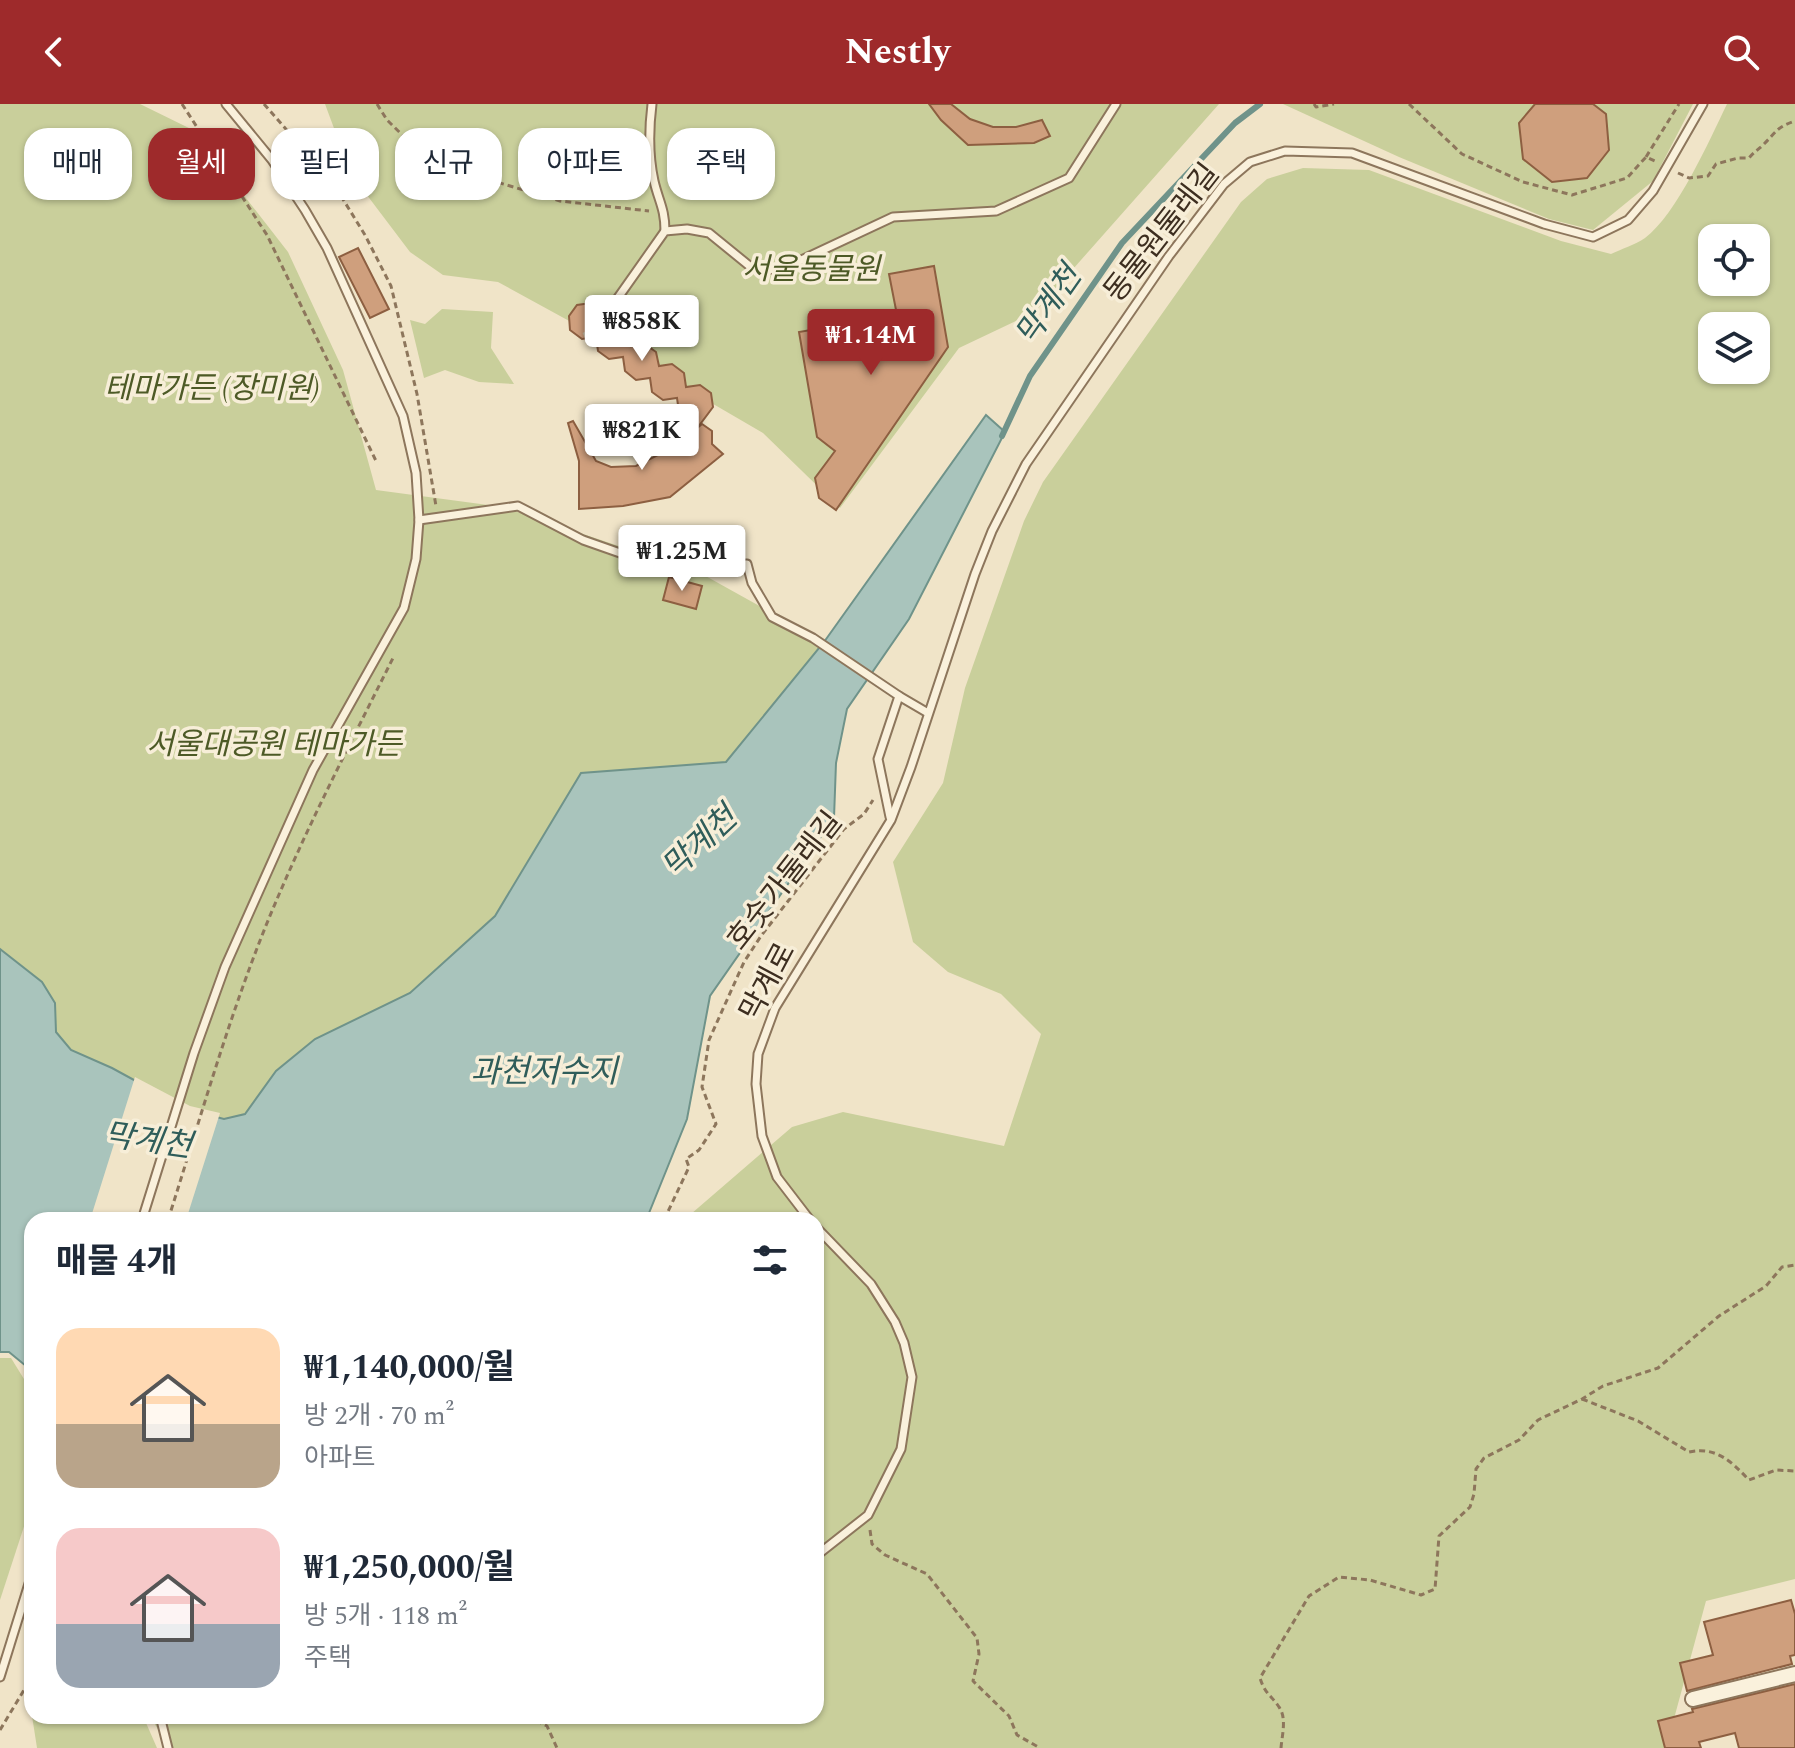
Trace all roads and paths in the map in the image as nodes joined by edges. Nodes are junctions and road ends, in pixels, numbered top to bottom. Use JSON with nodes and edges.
{"nodes":[{"id":1,"x":182,"y":104,"type":"edge"},
{"id":2,"x":226,"y":104,"type":"edge"},
{"id":3,"x":264,"y":104,"type":"edge"},
{"id":4,"x":377,"y":104,"type":"edge"},
{"id":5,"x":652,"y":104,"type":"edge"},
{"id":6,"x":1116,"y":104,"type":"edge"},
{"id":7,"x":1314,"y":104,"type":"edge"},
{"id":8,"x":1334,"y":104,"type":"edge"},
{"id":9,"x":1409,"y":104,"type":"edge"},
{"id":10,"x":1679,"y":104,"type":"edge"},
{"id":11,"x":1703,"y":104,"type":"edge"},
{"id":12,"x":1795,"y":121,"type":"edge"},
{"id":13,"x":1646,"y":157,"type":"junction"},
{"id":14,"x":1665,"y":166,"type":"junction"},
{"id":15,"x":665,"y":212,"type":"junction"},
{"id":16,"x":665,"y":231,"type":"junction"},
{"id":17,"x":603,"y":319,"type":"tunnel mouth"},
{"id":18,"x":377,"y":463,"type":"dead end"},
{"id":19,"x":438,"y":517,"type":"junction"},
{"id":20,"x":419,"y":520,"type":"junction"},
{"id":21,"x":395,"y":654,"type":"dead end"},
{"id":22,"x":899,"y":696,"type":"junction"},
{"id":23,"x":928,"y":713,"type":"junction"},
{"id":24,"x":883,"y":784,"type":"junction"},
{"id":25,"x":891,"y":820,"type":"junction"},
{"id":26,"x":144,"y":1212,"type":"edge"},
{"id":27,"x":171,"y":1212,"type":"edge"},
{"id":28,"x":668,"y":1212,"type":"edge"},
{"id":29,"x":804,"y":1212,"type":"edge"},
{"id":30,"x":824,"y":1235,"type":"edge"},
{"id":31,"x":1795,"y":1265,"type":"edge"},
{"id":32,"x":1582,"y":1399,"type":"junction"},
{"id":33,"x":1795,"y":1471,"type":"edge"},
{"id":34,"x":868,"y":1515,"type":"junction"},
{"id":35,"x":824,"y":1550,"type":"edge"},
{"id":36,"x":24,"y":1600,"type":"edge"},
{"id":37,"x":1795,"y":1674,"type":"edge"},
{"id":38,"x":0,"y":1677,"type":"edge"},
{"id":39,"x":24,"y":1690,"type":"edge"},
{"id":40,"x":1693,"y":1699,"type":"dead end"},
{"id":41,"x":162,"y":1724,"type":"edge"},
{"id":42,"x":543,"y":1724,"type":"edge"},
{"id":43,"x":0,"y":1730,"type":"edge"},
{"id":44,"x":168,"y":1748,"type":"edge"},
{"id":45,"x":557,"y":1748,"type":"edge"},
{"id":46,"x":1040,"y":1748,"type":"edge"},
{"id":47,"x":1281,"y":1748,"type":"edge"}],
"edges":[{"from":1,"to":18,"type":"path"},
{"from":2,"to":20,"type":"lane"},
{"from":3,"to":19,"type":"path"},
{"from":4,"to":15,"type":"path"},
{"from":5,"to":15,"type":"lane"},
{"from":6,"to":16,"type":"lane"},
{"from":7,"to":8,"type":"path"},
{"from":9,"to":13,"type":"path"},
{"from":10,"to":13,"type":"path"},
{"from":11,"to":14,"type":"lane","name":"동물원둘레길"},
{"from":12,"to":14,"type":"path"},
{"from":13,"to":14,"type":"path"},
{"from":14,"to":23,"type":"lane","name":"동물원둘레길"},
{"from":15,"to":16,"type":"lane"},
{"from":16,"to":17,"type":"lane"},
{"from":19,"to":20,"type":"lane"},
{"from":19,"to":22,"type":"lane"},
{"from":20,"to":26,"type":"lane"},
{"from":21,"to":27,"type":"path"},
{"from":22,"to":23,"type":"lane"},
{"from":22,"to":24,"type":"lane"},
{"from":23,"to":25,"type":"lane","name":"동물원둘레길"},
{"from":24,"to":25,"type":"lane"},
{"from":24,"to":28,"type":"path","name":"호숫가둘레길"},
{"from":25,"to":29,"type":"lane","name":"막계로"},
{"from":30,"to":34,"type":"lane"},
{"from":31,"to":32,"type":"path"},
{"from":32,"to":33,"type":"path"},
{"from":32,"to":47,"type":"path"},
{"from":34,"to":35,"type":"lane"},
{"from":34,"to":46,"type":"path"},
{"from":36,"to":38,"type":"lane"},
{"from":37,"to":40,"type":"street"},
{"from":39,"to":43,"type":"path"},
{"from":41,"to":44,"type":"lane"},
{"from":42,"to":45,"type":"path"}]}
